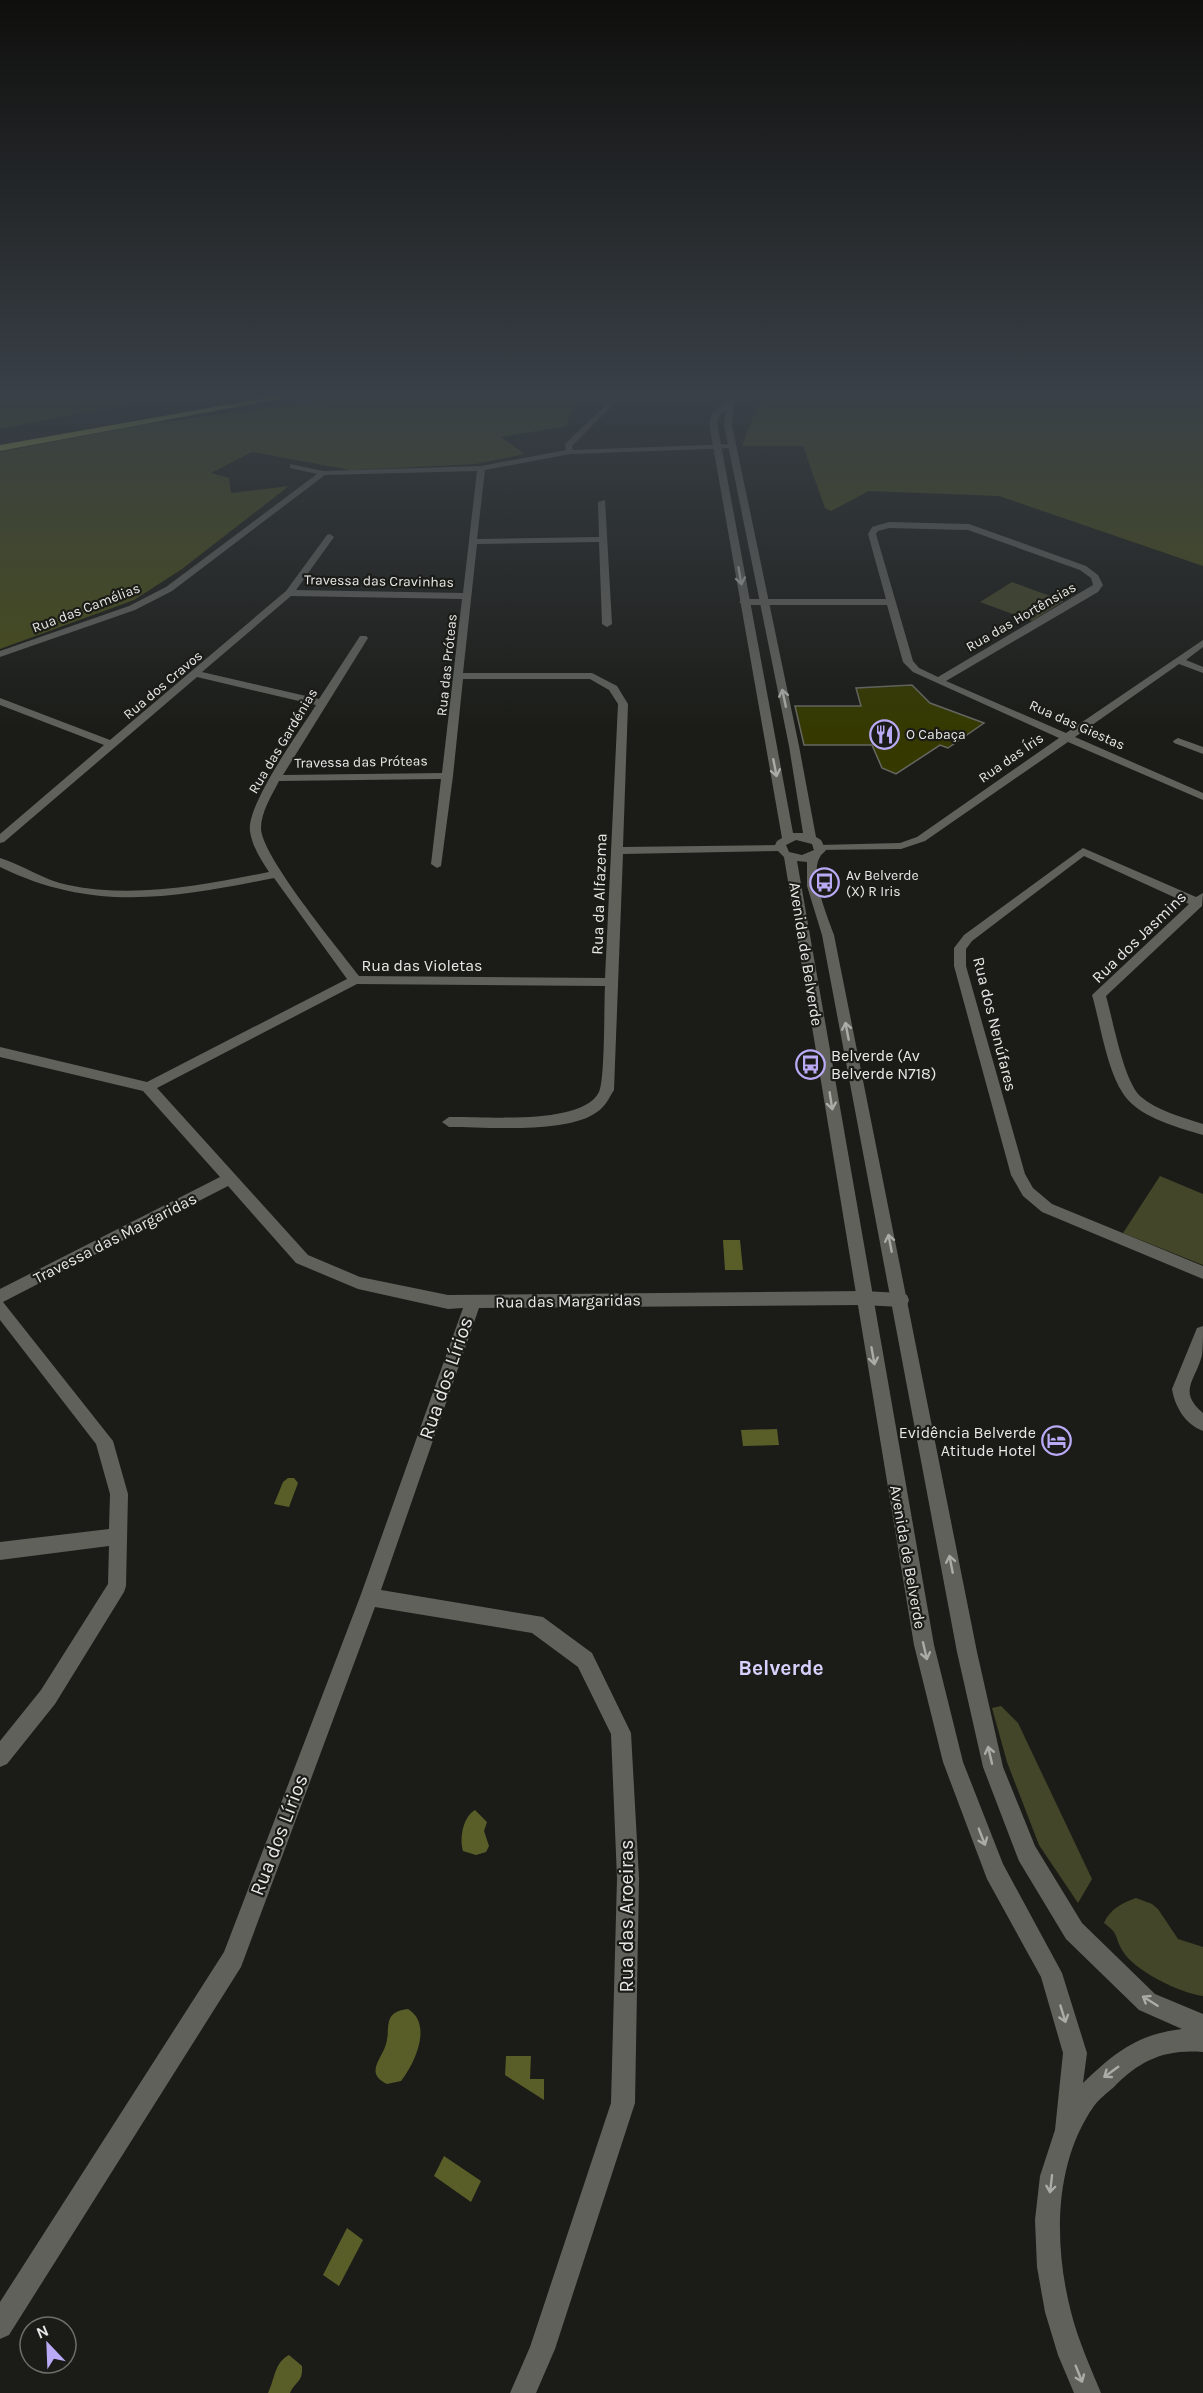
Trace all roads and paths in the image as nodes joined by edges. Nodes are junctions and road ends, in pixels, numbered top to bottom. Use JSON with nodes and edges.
{"nodes":[{"id":1,"x":276,"y":509,"type":"edge"},
{"id":2,"x":477,"y":509,"type":"edge"},
{"id":3,"x":602,"y":509,"type":"edge"},
{"id":4,"x":728,"y":509,"type":"edge"},
{"id":5,"x":746,"y":509,"type":"edge"},
{"id":6,"x":330,"y":537,"type":"dead end"},
{"id":7,"x":603,"y":539,"type":"junction"},
{"id":8,"x":473,"y":542,"type":"junction"},
{"id":9,"x":289,"y":593,"type":"junction"},
{"id":10,"x":468,"y":596,"type":"junction"},
{"id":11,"x":744,"y":602,"type":"junction"},
{"id":12,"x":763,"y":602,"type":"junction"},
{"id":13,"x":891,"y":602,"type":"junction"},
{"id":14,"x":607,"y":624,"type":"dead end"},
{"id":15,"x":363,"y":638,"type":"dead end"},
{"id":16,"x":1203,"y":643,"type":"edge"},
{"id":17,"x":0,"y":654,"type":"edge"},
{"id":18,"x":1178,"y":660,"type":"junction"},
{"id":19,"x":1203,"y":670,"type":"edge"},
{"id":20,"x":196,"y":674,"type":"junction"},
{"id":21,"x":460,"y":676,"type":"junction"},
{"id":22,"x":938,"y":681,"type":"junction"},
{"id":23,"x":0,"y":701,"type":"edge"},
{"id":24,"x":322,"y":703,"type":"junction"},
{"id":25,"x":1067,"y":738,"type":"junction"},
{"id":26,"x":1178,"y":741,"type":"dead end"},
{"id":27,"x":113,"y":745,"type":"junction"},
{"id":28,"x":1203,"y":751,"type":"edge"},
{"id":29,"x":448,"y":776,"type":"junction"},
{"id":30,"x":275,"y":778,"type":"junction"},
{"id":31,"x":1203,"y":797,"type":"edge"},
{"id":32,"x":788,"y":837,"type":"junction"},
{"id":33,"x":810,"y":838,"type":"junction"},
{"id":34,"x":0,"y":840,"type":"edge"},
{"id":35,"x":617,"y":851,"type":"junction"},
{"id":36,"x":817,"y":852,"type":"junction"},
{"id":37,"x":785,"y":853,"type":"junction"},
{"id":38,"x":0,"y":862,"type":"edge"},
{"id":39,"x":437,"y":864,"type":"dead end"},
{"id":40,"x":278,"y":874,"type":"junction"},
{"id":41,"x":1200,"y":900,"type":"edge"},
{"id":42,"x":355,"y":980,"type":"junction"},
{"id":43,"x":613,"y":982,"type":"junction"},
{"id":44,"x":0,"y":1052,"type":"edge"},
{"id":45,"x":148,"y":1086,"type":"junction"},
{"id":46,"x":449,"y":1122,"type":"dead end"},
{"id":47,"x":1203,"y":1130,"type":"edge"},
{"id":48,"x":231,"y":1178,"type":"junction"},
{"id":49,"x":1203,"y":1273,"type":"edge"},
{"id":50,"x":0,"y":1297,"type":"edge"},
{"id":51,"x":863,"y":1298,"type":"junction"},
{"id":52,"x":901,"y":1300,"type":"junction"},
{"id":53,"x":472,"y":1302,"type":"junction"},
{"id":54,"x":0,"y":1308,"type":"edge"},
{"id":55,"x":1203,"y":1333,"type":"edge"},
{"id":56,"x":1203,"y":1423,"type":"edge"},
{"id":57,"x":118,"y":1536,"type":"junction"},
{"id":58,"x":0,"y":1551,"type":"edge"},
{"id":59,"x":369,"y":1598,"type":"junction"},
{"id":60,"x":0,"y":1757,"type":"edge"},
{"id":61,"x":1203,"y":2026,"type":"edge"},
{"id":62,"x":1203,"y":2040,"type":"edge"},
{"id":63,"x":1066,"y":2128,"type":"junction"},
{"id":64,"x":0,"y":2326,"type":"edge"},
{"id":65,"x":523,"y":2393,"type":"edge"},
{"id":66,"x":1088,"y":2393,"type":"edge"}],
"edges":[{"from":1,"to":17,"type":"street","name":"Rua das Camélias"},
{"from":2,"to":8,"type":"street","name":"Rua das Próteas"},
{"from":3,"to":7,"type":"street"},
{"from":4,"to":11,"type":"street","one_way":true},
{"from":5,"to":12,"type":"street"},
{"from":6,"to":9,"type":"street","name":"Rua dos Cravos"},
{"from":7,"to":8,"type":"street"},
{"from":7,"to":14,"type":"street"},
{"from":8,"to":10,"type":"street","name":"Rua das Próteas"},
{"from":9,"to":10,"type":"street","name":"Travessa das Cravinhas"},
{"from":9,"to":20,"type":"street","name":"Rua dos Cravos"},
{"from":10,"to":21,"type":"street","name":"Rua das Próteas"},
{"from":11,"to":12,"type":"street"},
{"from":11,"to":32,"type":"street","one_way":true},
{"from":12,"to":13,"type":"street"},
{"from":33,"to":12,"type":"street","one_way":true},
{"from":13,"to":22,"type":"street","name":"Rua das Hortênsias"},
{"from":13,"to":22,"type":"street","name":"Rua das Hortênsias"},
{"from":15,"to":24,"type":"street","name":"Rua das Gardénias"},
{"from":16,"to":18,"type":"street","name":"Rua das Íris"},
{"from":18,"to":19,"type":"street"},
{"from":18,"to":25,"type":"street","name":"Rua das Íris"},
{"from":20,"to":24,"type":"street"},
{"from":20,"to":27,"type":"street","name":"Rua dos Cravos"},
{"from":21,"to":29,"type":"street","name":"Rua das Próteas"},
{"from":21,"to":35,"type":"street","name":"Rua da Alfazema"},
{"from":22,"to":25,"type":"street","name":"Rua das Giestas"},
{"from":23,"to":27,"type":"street"},
{"from":24,"to":30,"type":"street","name":"Rua das Gardénias"},
{"from":25,"to":31,"type":"street","name":"Rua das Giestas"},
{"from":25,"to":36,"type":"street","name":"Rua das Íris"},
{"from":26,"to":28,"type":"street"},
{"from":27,"to":34,"type":"street","name":"Rua dos Cravos"},
{"from":29,"to":30,"type":"street","name":"Travessa das Próteas"},
{"from":29,"to":39,"type":"street","name":"Rua das Próteas"},
{"from":30,"to":40,"type":"street","name":"Rua das Gardénias"},
{"from":32,"to":33,"type":"street"},
{"from":32,"to":37,"type":"street"},
{"from":33,"to":36,"type":"street"},
{"from":35,"to":37,"type":"street","name":"Rua das Íris"},
{"from":35,"to":43,"type":"street","name":"Rua da Alfazema"},
{"from":36,"to":37,"type":"street","name":"Rua das Íris"},
{"from":52,"to":36,"type":"street","name":"Avenida de Belverde","one_way":true},
{"from":37,"to":51,"type":"street","name":"Avenida de Belverde","one_way":true},
{"from":38,"to":40,"type":"street"},
{"from":40,"to":42,"type":"street","name":"Rua das Gardénias"},
{"from":41,"to":47,"type":"street","name":"Rua dos Jasmins"},
{"from":41,"to":49,"type":"street","name":"Rua dos Nenúfares"},
{"from":42,"to":43,"type":"street","name":"Rua das Violetas"},
{"from":42,"to":45,"type":"street","name":"Rua das Violetas"},
{"from":43,"to":46,"type":"street","name":"Rua da Alfazema"},
{"from":44,"to":45,"type":"street"},
{"from":45,"to":48,"type":"street","name":"Rua das Margaridas"},
{"from":48,"to":50,"type":"street","name":"Travessa das Margaridas"},
{"from":48,"to":53,"type":"street","name":"Rua das Margaridas"},
{"from":51,"to":52,"type":"street","name":"Rua das Margaridas"},
{"from":51,"to":53,"type":"street","name":"Rua das Margaridas"},
{"from":51,"to":63,"type":"street","name":"Avenida de Belverde","one_way":true},
{"from":61,"to":52,"type":"street","name":"Avenida de Belverde","one_way":true},
{"from":53,"to":59,"type":"street","name":"Rua dos Lírios"},
{"from":54,"to":57,"type":"street"},
{"from":55,"to":56,"type":"street"},
{"from":57,"to":58,"type":"street"},
{"from":57,"to":60,"type":"street"},
{"from":59,"to":64,"type":"street","name":"Rua dos Lírios"},
{"from":59,"to":65,"type":"street","name":"Rua das Aroeiras"},
{"from":62,"to":63,"type":"street","one_way":true},
{"from":63,"to":66,"type":"street","one_way":true}]}
